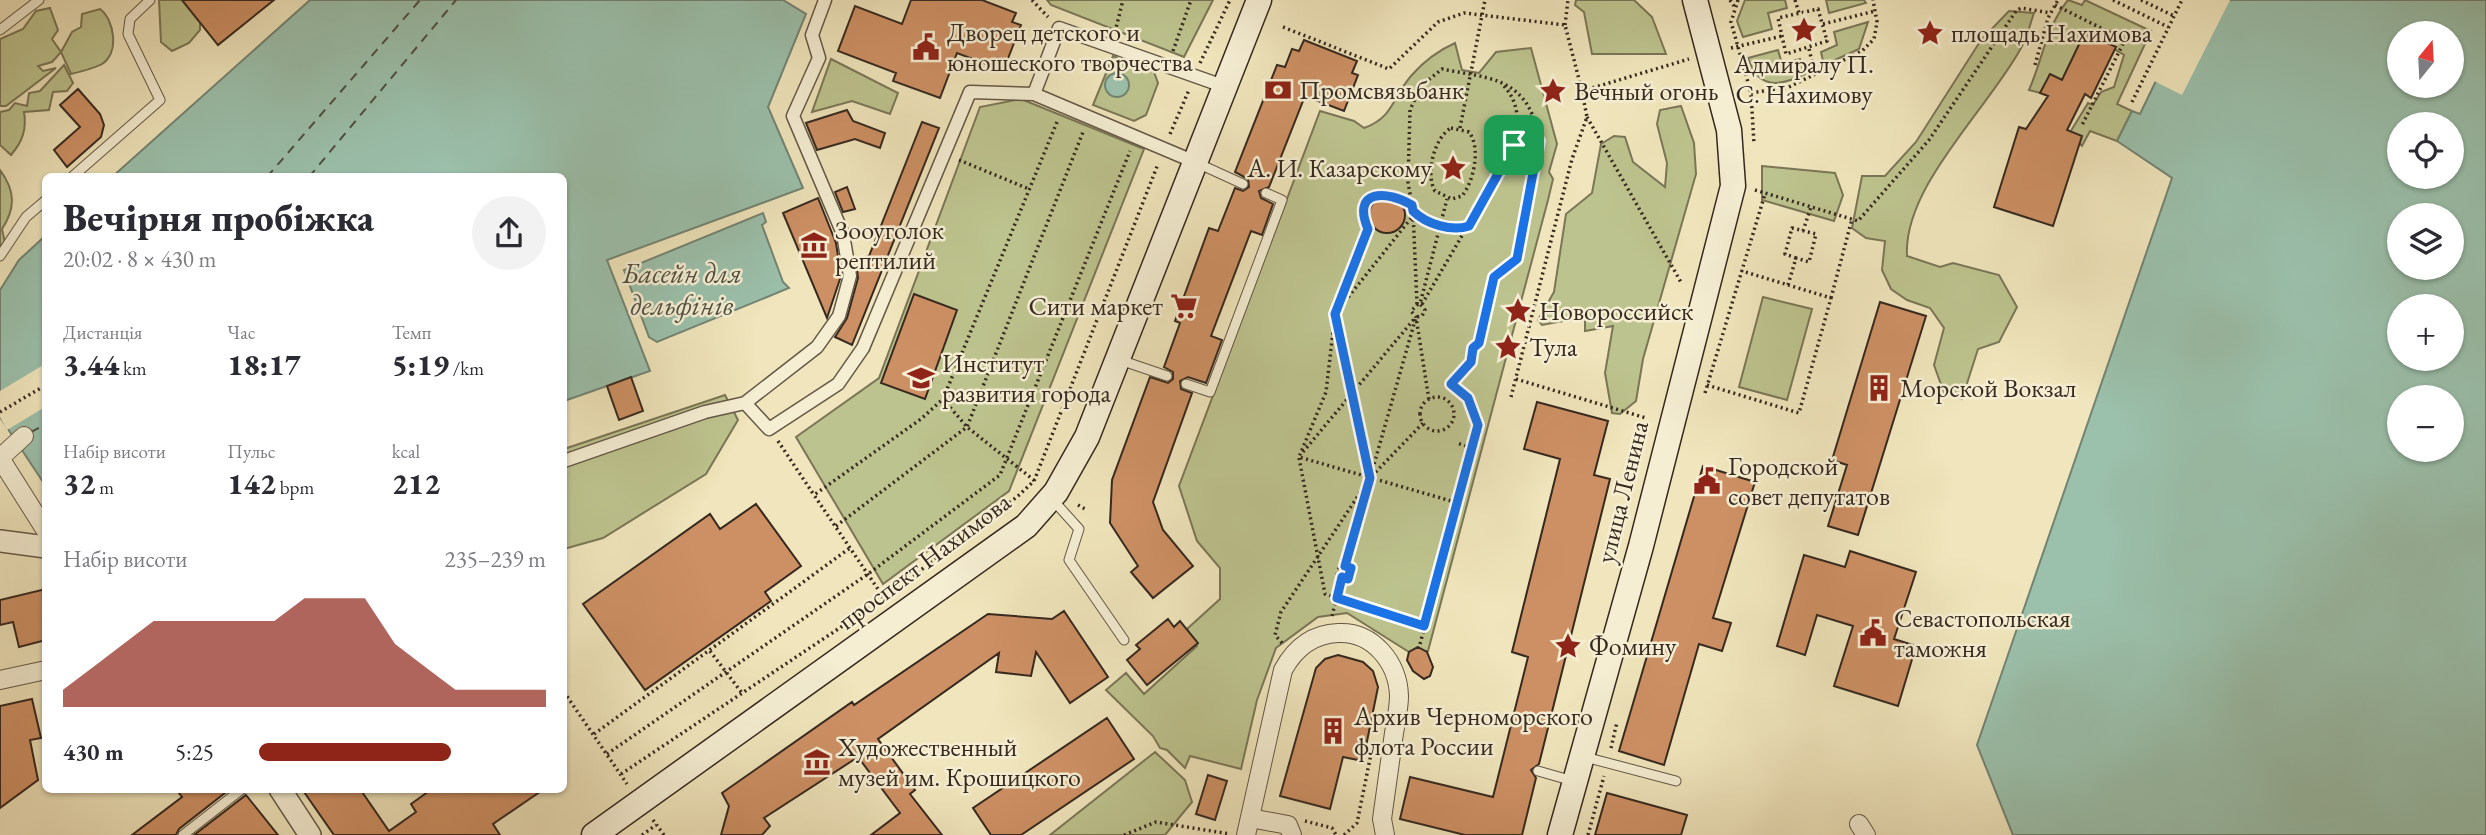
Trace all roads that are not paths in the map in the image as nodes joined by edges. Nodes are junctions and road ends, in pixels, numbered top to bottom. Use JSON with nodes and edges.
{"nodes":[{"id":1,"x":39,"y":0,"type":"edge"},
{"id":2,"x":150,"y":0,"type":"edge"},
{"id":3,"x":825,"y":0,"type":"edge"},
{"id":4,"x":1259,"y":0,"type":"edge"},
{"id":5,"x":1695,"y":0,"type":"edge"},
{"id":6,"x":0,"y":30,"type":"edge"},
{"id":7,"x":1223,"y":86,"type":"junction"},
{"id":8,"x":1034,"y":94,"type":"junction"},
{"id":9,"x":1195,"y":162,"type":"junction"},
{"id":10,"x":77,"y":173,"type":"edge"},
{"id":11,"x":1243,"y":184,"type":"dead end"},
{"id":12,"x":1266,"y":193,"type":"dead end"},
{"id":13,"x":42,"y":204,"type":"edge"},
{"id":14,"x":0,"y":256,"type":"edge"},
{"id":15,"x":1119,"y":359,"type":"junction"},
{"id":16,"x":1167,"y":376,"type":"dead end"},
{"id":17,"x":1186,"y":384,"type":"dead end"},
{"id":18,"x":745,"y":402,"type":"junction"},
{"id":19,"x":24,"y":436,"type":"dead end"},
{"id":20,"x":0,"y":458,"type":"edge"},
{"id":21,"x":567,"y":460,"type":"edge"},
{"id":22,"x":1047,"y":490,"type":"junction"},
{"id":23,"x":42,"y":525,"type":"edge"},
{"id":24,"x":0,"y":541,"type":"edge"},
{"id":25,"x":42,"y":546,"type":"edge"},
{"id":26,"x":1124,"y":640,"type":"dead end"},
{"id":27,"x":42,"y":671,"type":"edge"},
{"id":28,"x":0,"y":680,"type":"edge"},
{"id":29,"x":1580,"y":755,"type":"junction"},
{"id":30,"x":1538,"y":771,"type":"dead end"},
{"id":31,"x":1573,"y":781,"type":"junction"},
{"id":32,"x":1676,"y":781,"type":"dead end"},
{"id":33,"x":237,"y":793,"type":"edge"},
{"id":34,"x":282,"y":793,"type":"edge"},
{"id":35,"x":1248,"y":826,"type":"edge"},
{"id":36,"x":183,"y":835,"type":"edge"},
{"id":37,"x":310,"y":835,"type":"edge"},
{"id":38,"x":594,"y":835,"type":"edge"},
{"id":39,"x":1292,"y":835,"type":"edge"},
{"id":40,"x":1385,"y":835,"type":"edge"},
{"id":41,"x":1560,"y":835,"type":"edge"}],
"edges":[{"from":1,"to":6,"type":"lane"},
{"from":2,"to":10,"type":"lane"},
{"from":3,"to":18,"type":"street"},
{"from":4,"to":7,"type":"main road","name":"проспект Нахимова"},
{"from":5,"to":29,"type":"main road","name":"улица Ленина"},
{"from":7,"to":8,"type":"street"},
{"from":7,"to":9,"type":"main road","name":"проспект Нахимова"},
{"from":8,"to":9,"type":"street"},
{"from":8,"to":18,"type":"street"},
{"from":9,"to":11,"type":"lane"},
{"from":9,"to":15,"type":"main road","name":"проспект Нахимова"},
{"from":12,"to":17,"type":"lane"},
{"from":13,"to":14,"type":"lane"},
{"from":15,"to":16,"type":"lane"},
{"from":15,"to":22,"type":"main road","name":"проспект Нахимова"},
{"from":18,"to":21,"type":"street"},
{"from":19,"to":20,"type":"street"},
{"from":20,"to":23,"type":"street"},
{"from":22,"to":26,"type":"lane"},
{"from":22,"to":38,"type":"main road","name":"проспект Нахимова"},
{"from":24,"to":25,"type":"street"},
{"from":27,"to":28,"type":"street"},
{"from":29,"to":31,"type":"main road","name":"улица Ленина"},
{"from":29,"to":32,"type":"lane"},
{"from":30,"to":31,"type":"lane"},
{"from":31,"to":41,"type":"main road","name":"улица Ленина"},
{"from":33,"to":36,"type":"lane"},
{"from":34,"to":37,"type":"street"},
{"from":35,"to":39,"type":"street"},
{"from":35,"to":40,"type":"street"}]}
